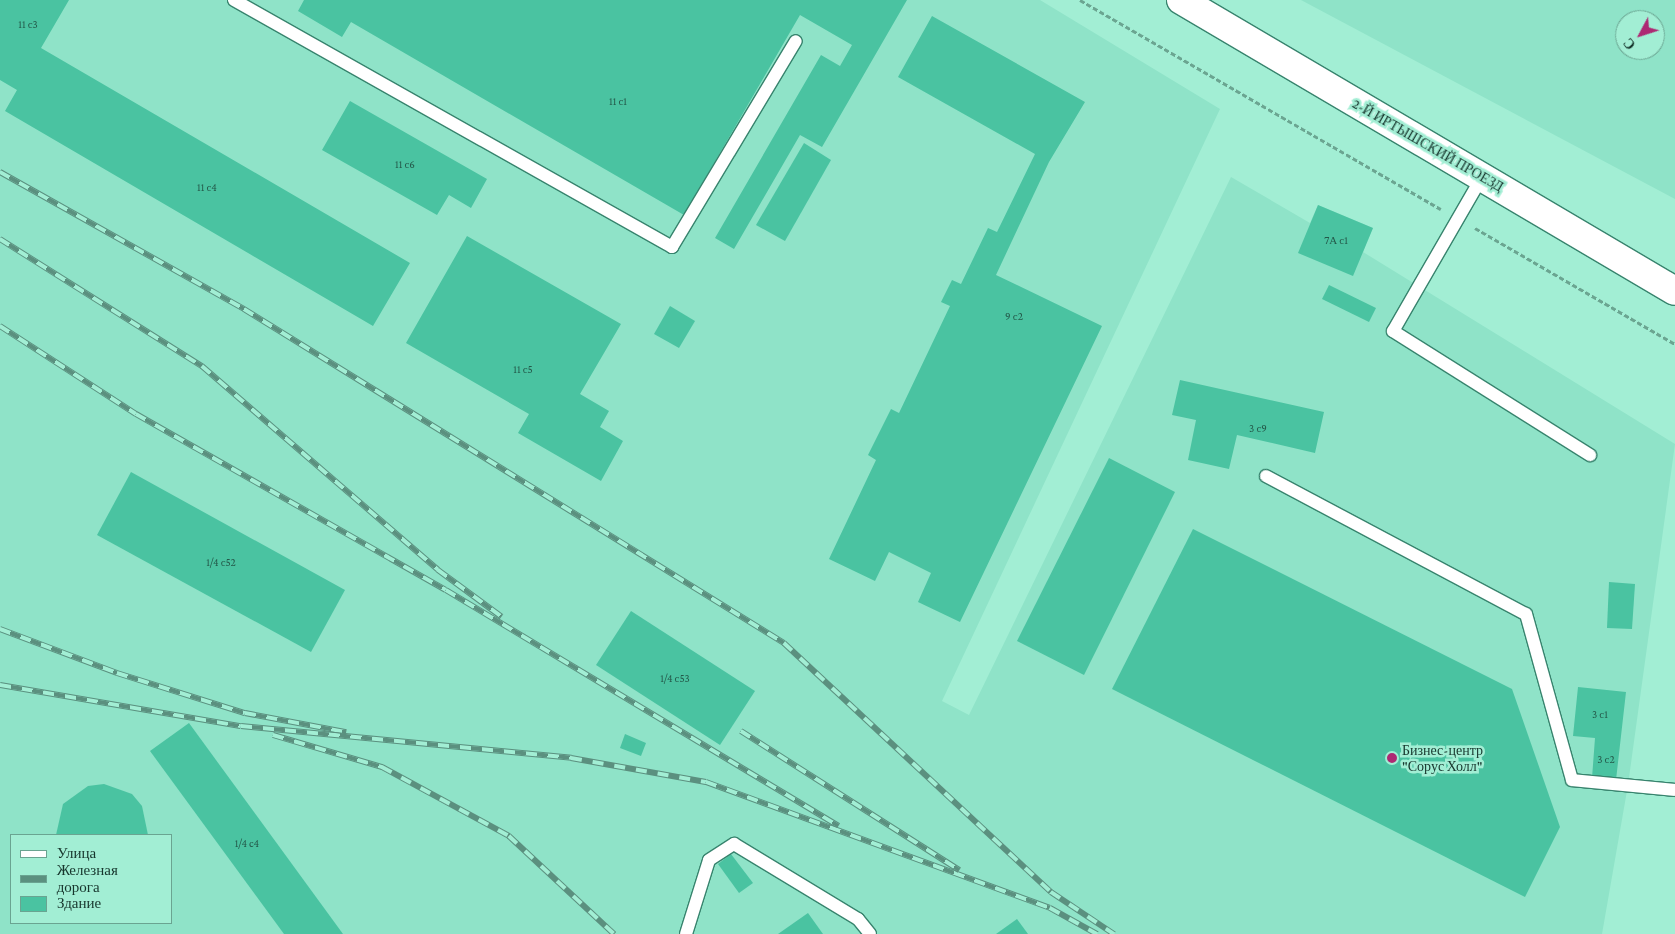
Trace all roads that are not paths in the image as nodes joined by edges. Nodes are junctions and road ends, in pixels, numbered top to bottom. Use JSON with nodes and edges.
{"nodes":[{"id":1,"x":234,"y":0,"type":"edge"},
{"id":2,"x":1181,"y":0,"type":"edge"},
{"id":3,"x":796,"y":41,"type":"dead end"},
{"id":4,"x":1482,"y":177,"type":"junction"},
{"id":5,"x":1675,"y":291,"type":"edge"},
{"id":6,"x":1590,"y":456,"type":"dead end"},
{"id":7,"x":1266,"y":476,"type":"dead end"},
{"id":8,"x":1675,"y":790,"type":"edge"},
{"id":9,"x":686,"y":934,"type":"edge"},
{"id":10,"x":870,"y":934,"type":"edge"}],
"edges":[{"from":1,"to":3,"type":"lane"},
{"from":2,"to":4,"type":"main road","name":"2-Й ИРТЫШСКИЙ ПРОЕЗД"},
{"from":4,"to":5,"type":"main road","name":"2-Й ИРТЫШСКИЙ ПРОЕЗД"},
{"from":4,"to":6,"type":"lane"},
{"from":7,"to":8,"type":"lane"},
{"from":9,"to":10,"type":"lane"}]}
